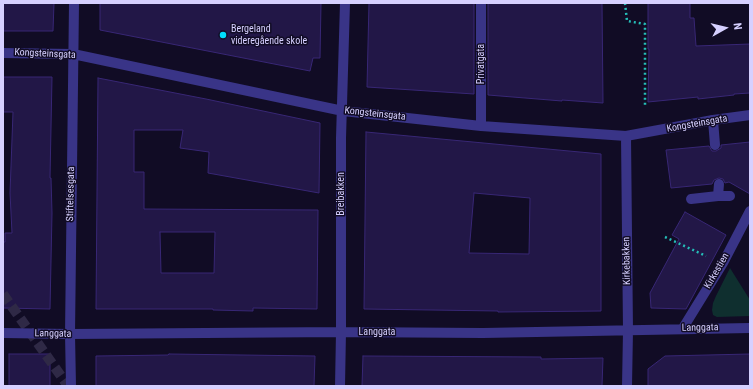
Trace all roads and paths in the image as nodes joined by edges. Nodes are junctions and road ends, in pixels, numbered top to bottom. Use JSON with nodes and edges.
{"nodes":[{"id":1,"x":74,"y":3,"type":"edge"},
{"id":2,"x":345,"y":3,"type":"edge"},
{"id":3,"x":481,"y":3,"type":"edge"},
{"id":4,"x":625,"y":3,"type":"edge"},
{"id":5,"x":3,"y":53,"type":"edge"},
{"id":6,"x":73,"y":54,"type":"junction"},
{"id":7,"x":645,"y":107,"type":"dead end"},
{"id":8,"x":343,"y":111,"type":"junction"},
{"id":9,"x":750,"y":115,"type":"edge"},
{"id":10,"x":713,"y":120,"type":"junction"},
{"id":11,"x":481,"y":126,"type":"junction"},
{"id":12,"x":626,"y":136,"type":"junction"},
{"id":13,"x":715,"y":145,"type":"dead end"},
{"id":14,"x":719,"y":184,"type":"dead end"},
{"id":15,"x":718,"y":196,"type":"junction"},
{"id":16,"x":730,"y":196,"type":"dead end"},
{"id":17,"x":691,"y":199,"type":"dead end"},
{"id":18,"x":750,"y":211,"type":"edge"},
{"id":19,"x":665,"y":237,"type":"dead end"},
{"id":20,"x":723,"y":263,"type":"junction"},
{"id":21,"x":683,"y":328,"type":"junction"},
{"id":22,"x":750,"y":328,"type":"edge"},
{"id":23,"x":628,"y":331,"type":"junction"},
{"id":24,"x":341,"y":332,"type":"junction"},
{"id":25,"x":3,"y":333,"type":"edge"},
{"id":26,"x":70,"y":334,"type":"junction"},
{"id":27,"x":71,"y":386,"type":"edge"},
{"id":28,"x":340,"y":386,"type":"edge"},
{"id":29,"x":627,"y":386,"type":"edge"}],
"edges":[{"from":1,"to":6,"type":"street","name":"Stiftelsesgata"},
{"from":2,"to":8,"type":"street","name":"Breibakken"},
{"from":3,"to":11,"type":"street","name":"Privatgata"},
{"from":4,"to":7,"type":"path"},
{"from":5,"to":6,"type":"street","name":"Kongsteinsgata"},
{"from":6,"to":8,"type":"street","name":"Kongsteinsgata"},
{"from":6,"to":26,"type":"street","name":"Stiftelsesgata"},
{"from":8,"to":11,"type":"street","name":"Kongsteinsgata"},
{"from":8,"to":24,"type":"street","name":"Breibakken"},
{"from":9,"to":10,"type":"street","name":"Kongsteinsgata"},
{"from":10,"to":12,"type":"street","name":"Kongsteinsgata"},
{"from":10,"to":13,"type":"street"},
{"from":11,"to":12,"type":"street","name":"Kongsteinsgata"},
{"from":12,"to":23,"type":"street","name":"Kirkebakken"},
{"from":14,"to":15,"type":"street"},
{"from":15,"to":16,"type":"street"},
{"from":15,"to":17,"type":"street"},
{"from":18,"to":20,"type":"street","name":"Kirkestien"},
{"from":19,"to":20,"type":"path"},
{"from":20,"to":21,"type":"street","name":"Kirkestien"},
{"from":21,"to":22,"type":"street","name":"Langgata"},
{"from":21,"to":23,"type":"street","name":"Langgata"},
{"from":23,"to":24,"type":"street","name":"Langgata"},
{"from":23,"to":29,"type":"street","name":"Kirkebakken"},
{"from":24,"to":26,"type":"street","name":"Langgata"},
{"from":24,"to":28,"type":"street","name":"Breibakken"},
{"from":25,"to":26,"type":"street","name":"Langgata"},
{"from":26,"to":27,"type":"street","name":"Stiftelsesgata"}]}
